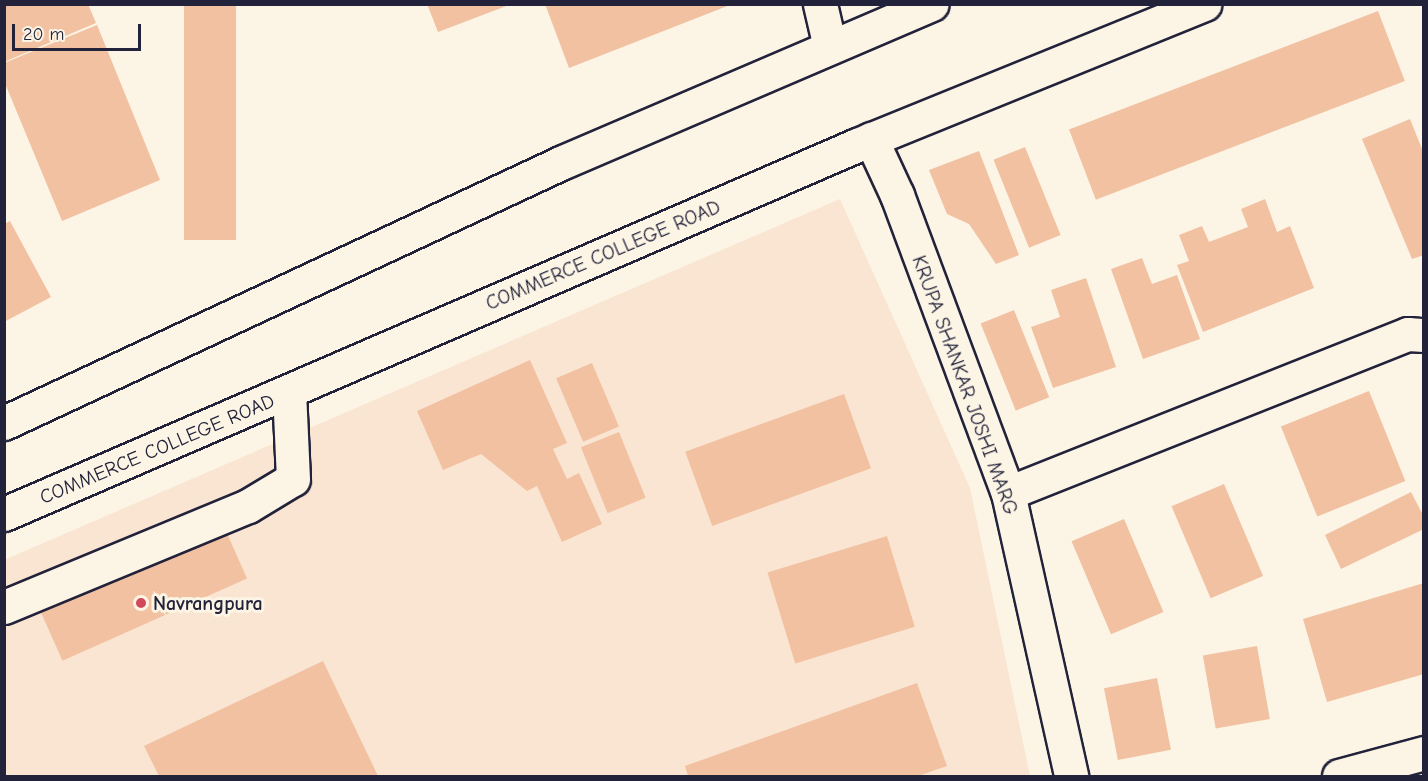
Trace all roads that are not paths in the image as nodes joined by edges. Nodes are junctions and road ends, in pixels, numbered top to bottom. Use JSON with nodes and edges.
{"nodes":[{"id":1,"x":820,"y":4,"type":"edge"},
{"id":2,"x":932,"y":4,"type":"edge"},
{"id":3,"x":1205,"y":4,"type":"edge"},
{"id":4,"x":830,"y":47,"type":"junction"},
{"id":5,"x":872,"y":139,"type":"junction"},
{"id":6,"x":1424,"y":334,"type":"edge"},
{"id":7,"x":289,"y":392,"type":"junction"},
{"id":8,"x":4,"y":423,"type":"edge"},
{"id":9,"x":1008,"y":493,"type":"junction"},
{"id":10,"x":4,"y":514,"type":"edge"},
{"id":11,"x":4,"y":607,"type":"edge"},
{"id":12,"x":1424,"y":753,"type":"edge"},
{"id":13,"x":1071,"y":777,"type":"edge"},
{"id":14,"x":1339,"y":777,"type":"edge"}],
"edges":[{"from":1,"to":4,"type":"main road"},
{"from":2,"to":4,"type":"main road"},
{"from":3,"to":5,"type":"main road","name":"COMMERCE COLLEGE ROAD"},
{"from":4,"to":8,"type":"main road"},
{"from":5,"to":7,"type":"main road","name":"COMMERCE COLLEGE ROAD"},
{"from":5,"to":9,"type":"main road","name":"KRUPA SHANKAR JOSHI MARG"},
{"from":6,"to":9,"type":"main road"},
{"from":7,"to":10,"type":"main road","name":"COMMERCE COLLEGE ROAD"},
{"from":7,"to":11,"type":"main road"},
{"from":9,"to":13,"type":"main road","name":"KRUPA SHANKAR JOSHI MARG"},
{"from":12,"to":14,"type":"main road"}]}
